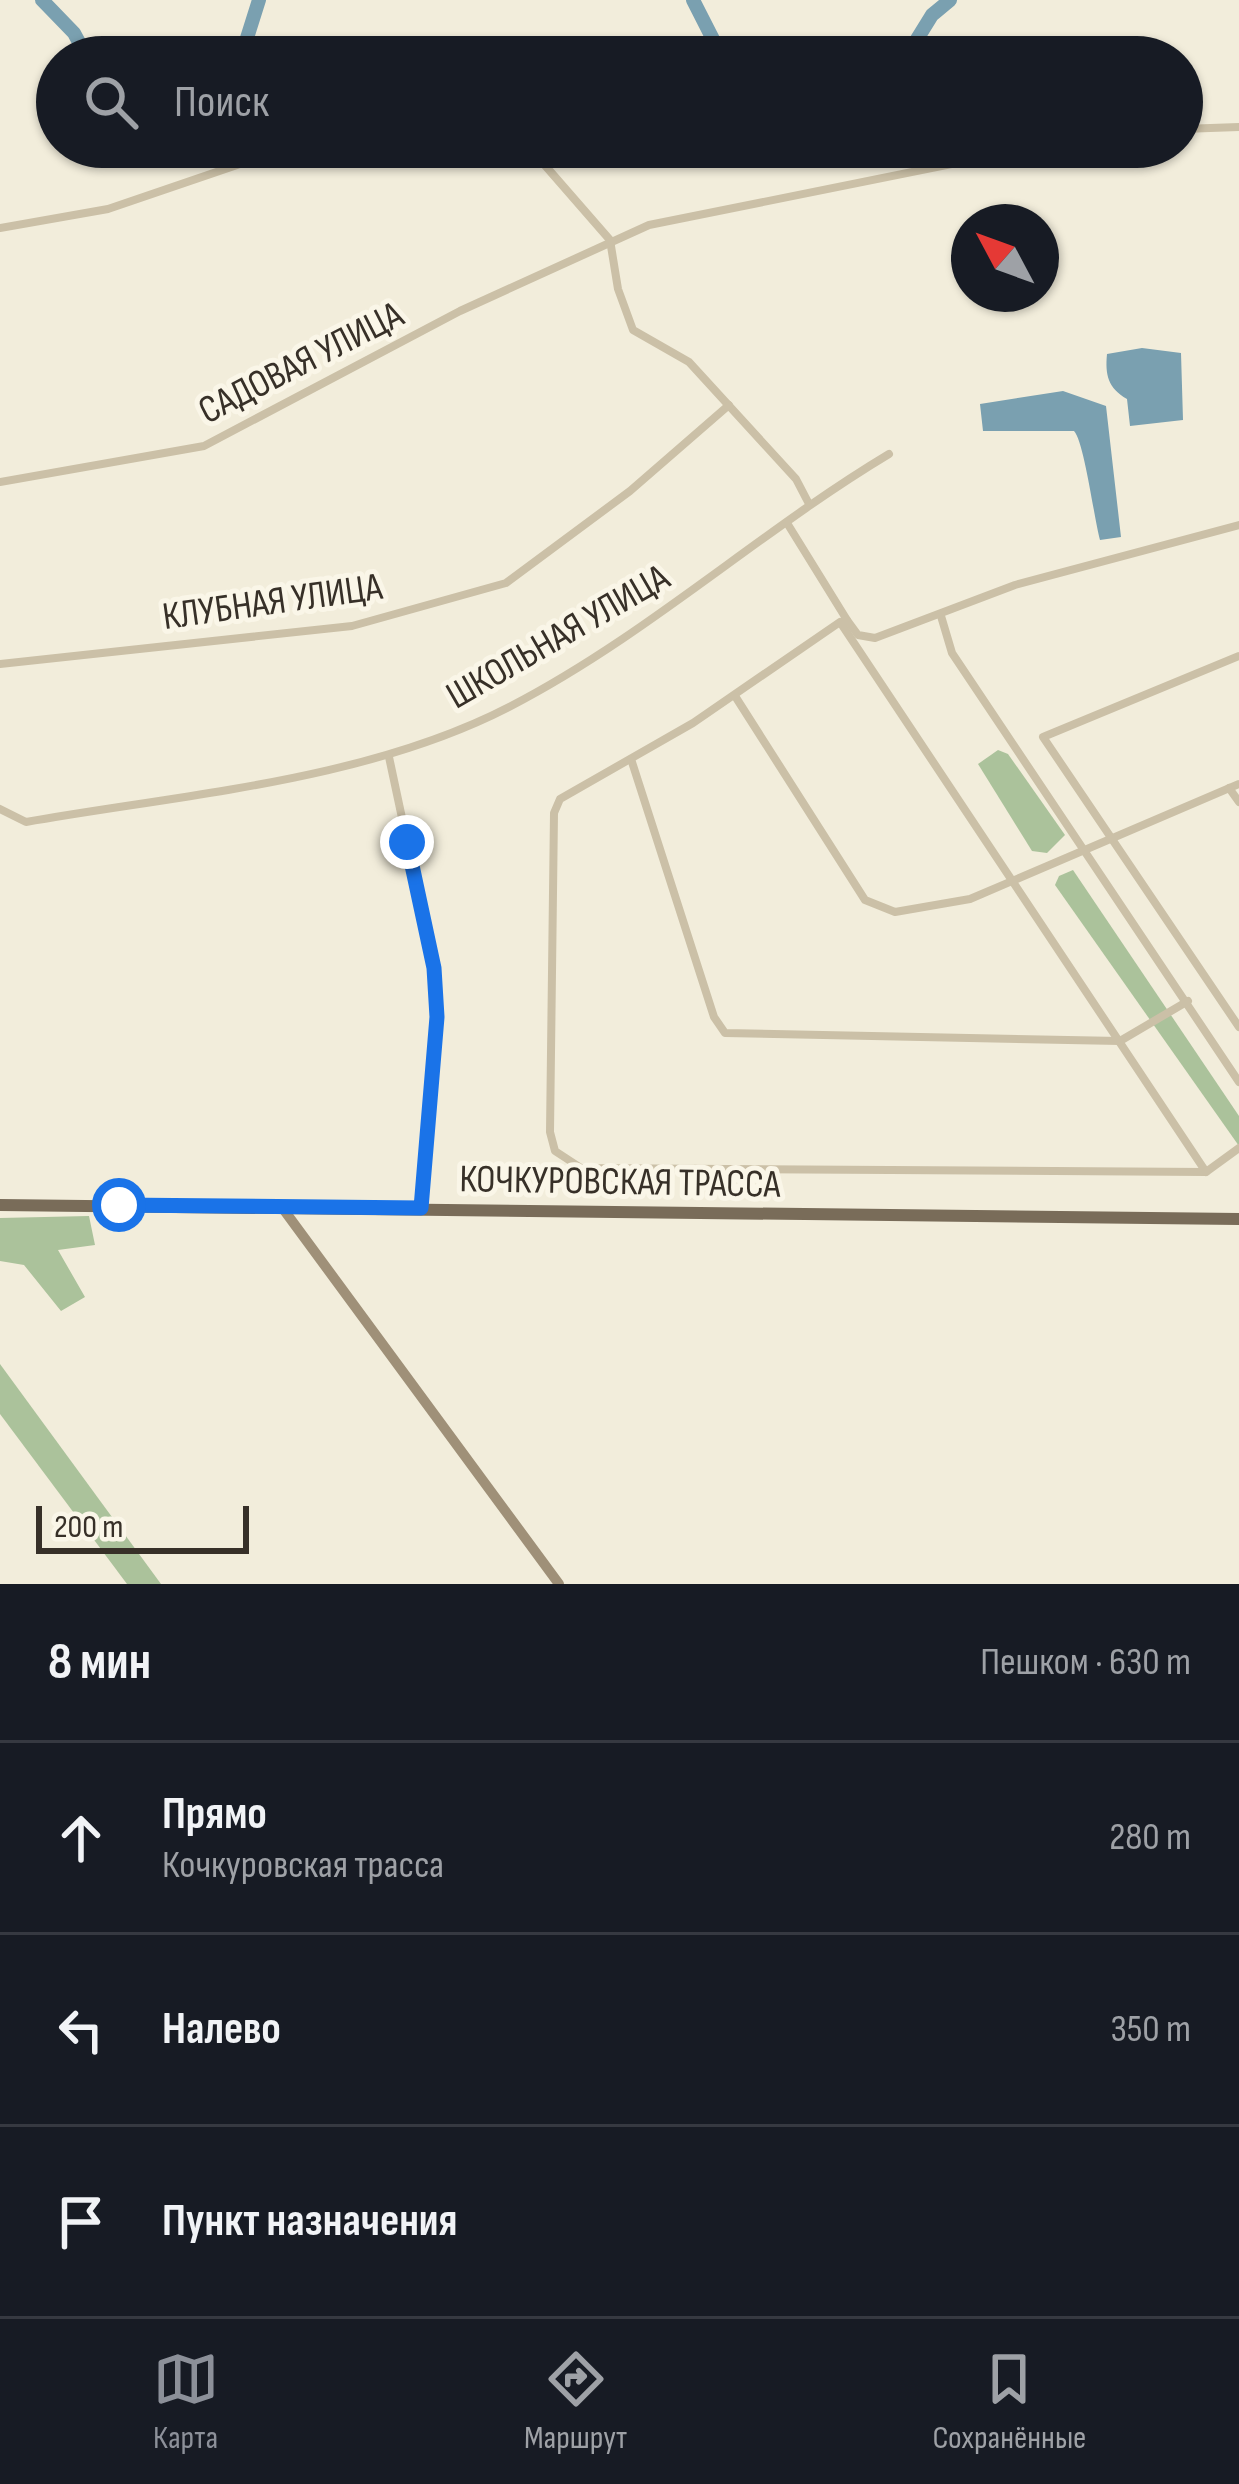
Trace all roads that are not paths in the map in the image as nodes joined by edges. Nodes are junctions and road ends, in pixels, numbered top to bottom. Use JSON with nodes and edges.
{"nodes":[{"id":1,"x":1239,"y":127,"type":"edge"},
{"id":2,"x":1203,"y":128,"type":"edge"},
{"id":3,"x":228,"y":168,"type":"edge"},
{"id":4,"x":547,"y":168,"type":"edge"},
{"id":5,"x":931,"y":168,"type":"edge"},
{"id":6,"x":0,"y":228,"type":"edge"},
{"id":7,"x":610,"y":240,"type":"junction"},
{"id":8,"x":729,"y":405,"type":"junction"},
{"id":9,"x":889,"y":454,"type":"dead end"},
{"id":10,"x":0,"y":482,"type":"edge"},
{"id":11,"x":808,"y":502,"type":"junction"},
{"id":12,"x":787,"y":523,"type":"junction"},
{"id":13,"x":1239,"y":525,"type":"edge"},
{"id":14,"x":941,"y":616,"type":"junction"},
{"id":15,"x":843,"y":621,"type":"junction"},
{"id":16,"x":1239,"y":656,"type":"edge"},
{"id":17,"x":0,"y":664,"type":"edge"},
{"id":18,"x":735,"y":696,"type":"junction"},
{"id":19,"x":389,"y":757,"type":"junction"},
{"id":20,"x":631,"y":759,"type":"junction"},
{"id":21,"x":1234,"y":786,"type":"edge"},
{"id":22,"x":1239,"y":802,"type":"edge"},
{"id":23,"x":2,"y":814,"type":"edge"},
{"id":24,"x":1111,"y":838,"type":"junction"},
{"id":25,"x":1085,"y":850,"type":"junction"},
{"id":26,"x":1011,"y":881,"type":"junction"},
{"id":27,"x":1188,"y":1001,"type":"junction"},
{"id":28,"x":1239,"y":1027,"type":"edge"},
{"id":29,"x":1120,"y":1041,"type":"junction"},
{"id":30,"x":1239,"y":1082,"type":"edge"},
{"id":31,"x":1239,"y":1148,"type":"edge"},
{"id":32,"x":1207,"y":1172,"type":"junction"},
{"id":33,"x":0,"y":1205,"type":"edge"},
{"id":34,"x":281,"y":1206,"type":"junction"},
{"id":35,"x":421,"y":1208,"type":"junction"},
{"id":36,"x":1239,"y":1219,"type":"edge"},
{"id":37,"x":560,"y":1584,"type":"edge"}],
"edges":[{"from":1,"to":2,"type":"street"},
{"from":3,"to":6,"type":"street"},
{"from":4,"to":7,"type":"street"},
{"from":5,"to":7,"type":"street","name":"САДОВАЯ УЛИЦА"},
{"from":7,"to":8,"type":"street"},
{"from":7,"to":10,"type":"street","name":"САДОВАЯ УЛИЦА"},
{"from":8,"to":11,"type":"street"},
{"from":8,"to":17,"type":"street","name":"КЛУБНАЯ УЛИЦА"},
{"from":9,"to":11,"type":"street","name":"ШКОЛЬНАЯ УЛИЦА"},
{"from":11,"to":12,"type":"street","name":"ШКОЛЬНАЯ УЛИЦА"},
{"from":12,"to":15,"type":"street"},
{"from":12,"to":19,"type":"street","name":"ШКОЛЬНАЯ УЛИЦА"},
{"from":13,"to":14,"type":"street"},
{"from":14,"to":15,"type":"street"},
{"from":14,"to":25,"type":"street"},
{"from":15,"to":18,"type":"street"},
{"from":15,"to":26,"type":"street"},
{"from":16,"to":24,"type":"street"},
{"from":18,"to":20,"type":"street"},
{"from":18,"to":26,"type":"street"},
{"from":19,"to":23,"type":"street","name":"ШКОЛЬНАЯ УЛИЦА"},
{"from":19,"to":35,"type":"street"},
{"from":20,"to":29,"type":"street"},
{"from":20,"to":32,"type":"street"},
{"from":21,"to":22,"type":"street"},
{"from":21,"to":24,"type":"street"},
{"from":24,"to":25,"type":"street"},
{"from":24,"to":28,"type":"street"},
{"from":25,"to":26,"type":"street"},
{"from":25,"to":27,"type":"street"},
{"from":26,"to":29,"type":"street"},
{"from":27,"to":29,"type":"street"},
{"from":27,"to":30,"type":"street"},
{"from":29,"to":32,"type":"street"},
{"from":31,"to":32,"type":"street"},
{"from":33,"to":34,"type":"main road","name":"КОЧКУРОВСКАЯ ТРАССА"},
{"from":34,"to":35,"type":"main road","name":"КОЧКУРОВСКАЯ ТРАССА"},
{"from":34,"to":37,"type":"street"},
{"from":35,"to":36,"type":"main road","name":"КОЧКУРОВСКАЯ ТРАССА"}]}
